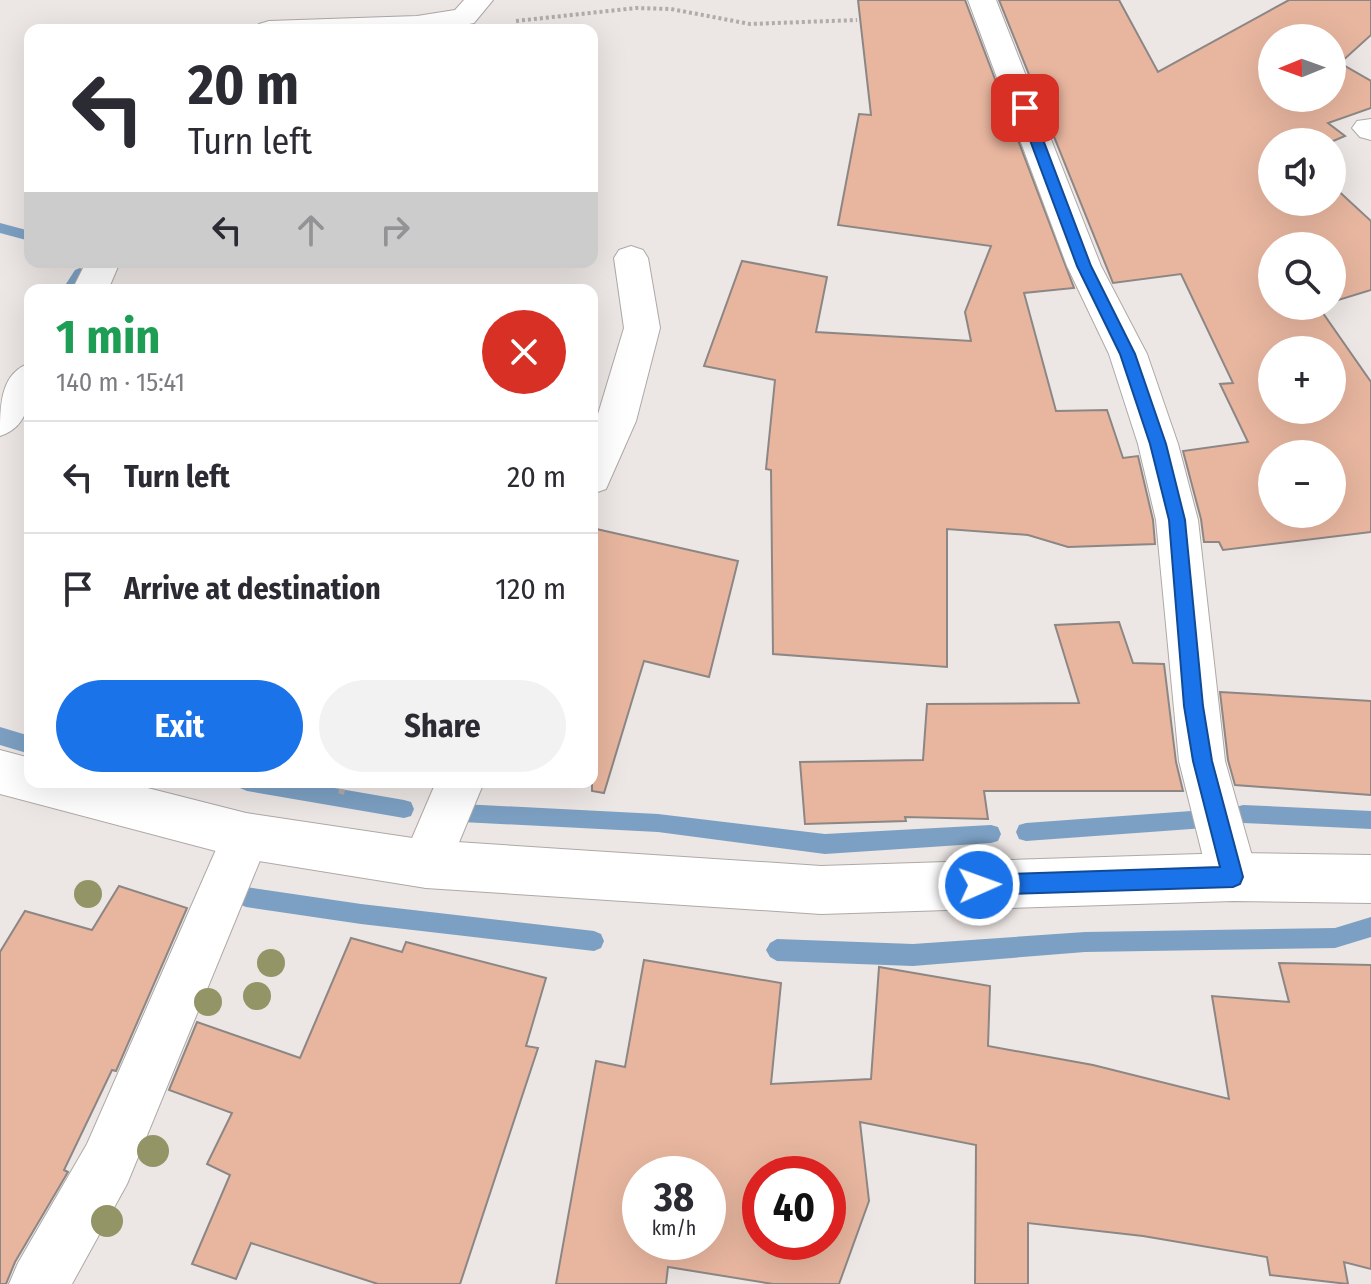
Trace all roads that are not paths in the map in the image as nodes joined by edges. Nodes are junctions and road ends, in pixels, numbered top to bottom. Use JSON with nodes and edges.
{"nodes":[{"id":1,"x":982,"y":0,"type":"edge"},
{"id":2,"x":472,"y":8,"type":"edge"},
{"id":3,"x":420,"y":24,"type":"edge"},
{"id":4,"x":631,"y":258,"type":"dead end"},
{"id":5,"x":24,"y":386,"type":"edge"},
{"id":6,"x":0,"y":421,"type":"edge"},
{"id":7,"x":598,"y":464,"type":"edge"},
{"id":8,"x":0,"y":772,"type":"edge"},
{"id":9,"x":24,"y":778,"type":"edge"},
{"id":10,"x":60,"y":788,"type":"edge"},
{"id":11,"x":458,"y":788,"type":"edge"},
{"id":12,"x":246,"y":836,"type":"junction"},
{"id":13,"x":426,"y":864,"type":"junction"},
{"id":14,"x":1233,"y":877,"type":"junction"},
{"id":15,"x":1371,"y":879,"type":"edge"},
{"id":16,"x":39,"y":1284,"type":"edge"}],
"edges":[{"from":1,"to":14,"type":"street"},
{"from":2,"to":3,"type":"street"},
{"from":4,"to":7,"type":"street"},
{"from":5,"to":6,"type":"street"},
{"from":8,"to":9,"type":"street"},
{"from":10,"to":12,"type":"street"},
{"from":11,"to":13,"type":"street"},
{"from":12,"to":13,"type":"street"},
{"from":12,"to":16,"type":"street"},
{"from":13,"to":14,"type":"street"},
{"from":14,"to":15,"type":"street"}]}
